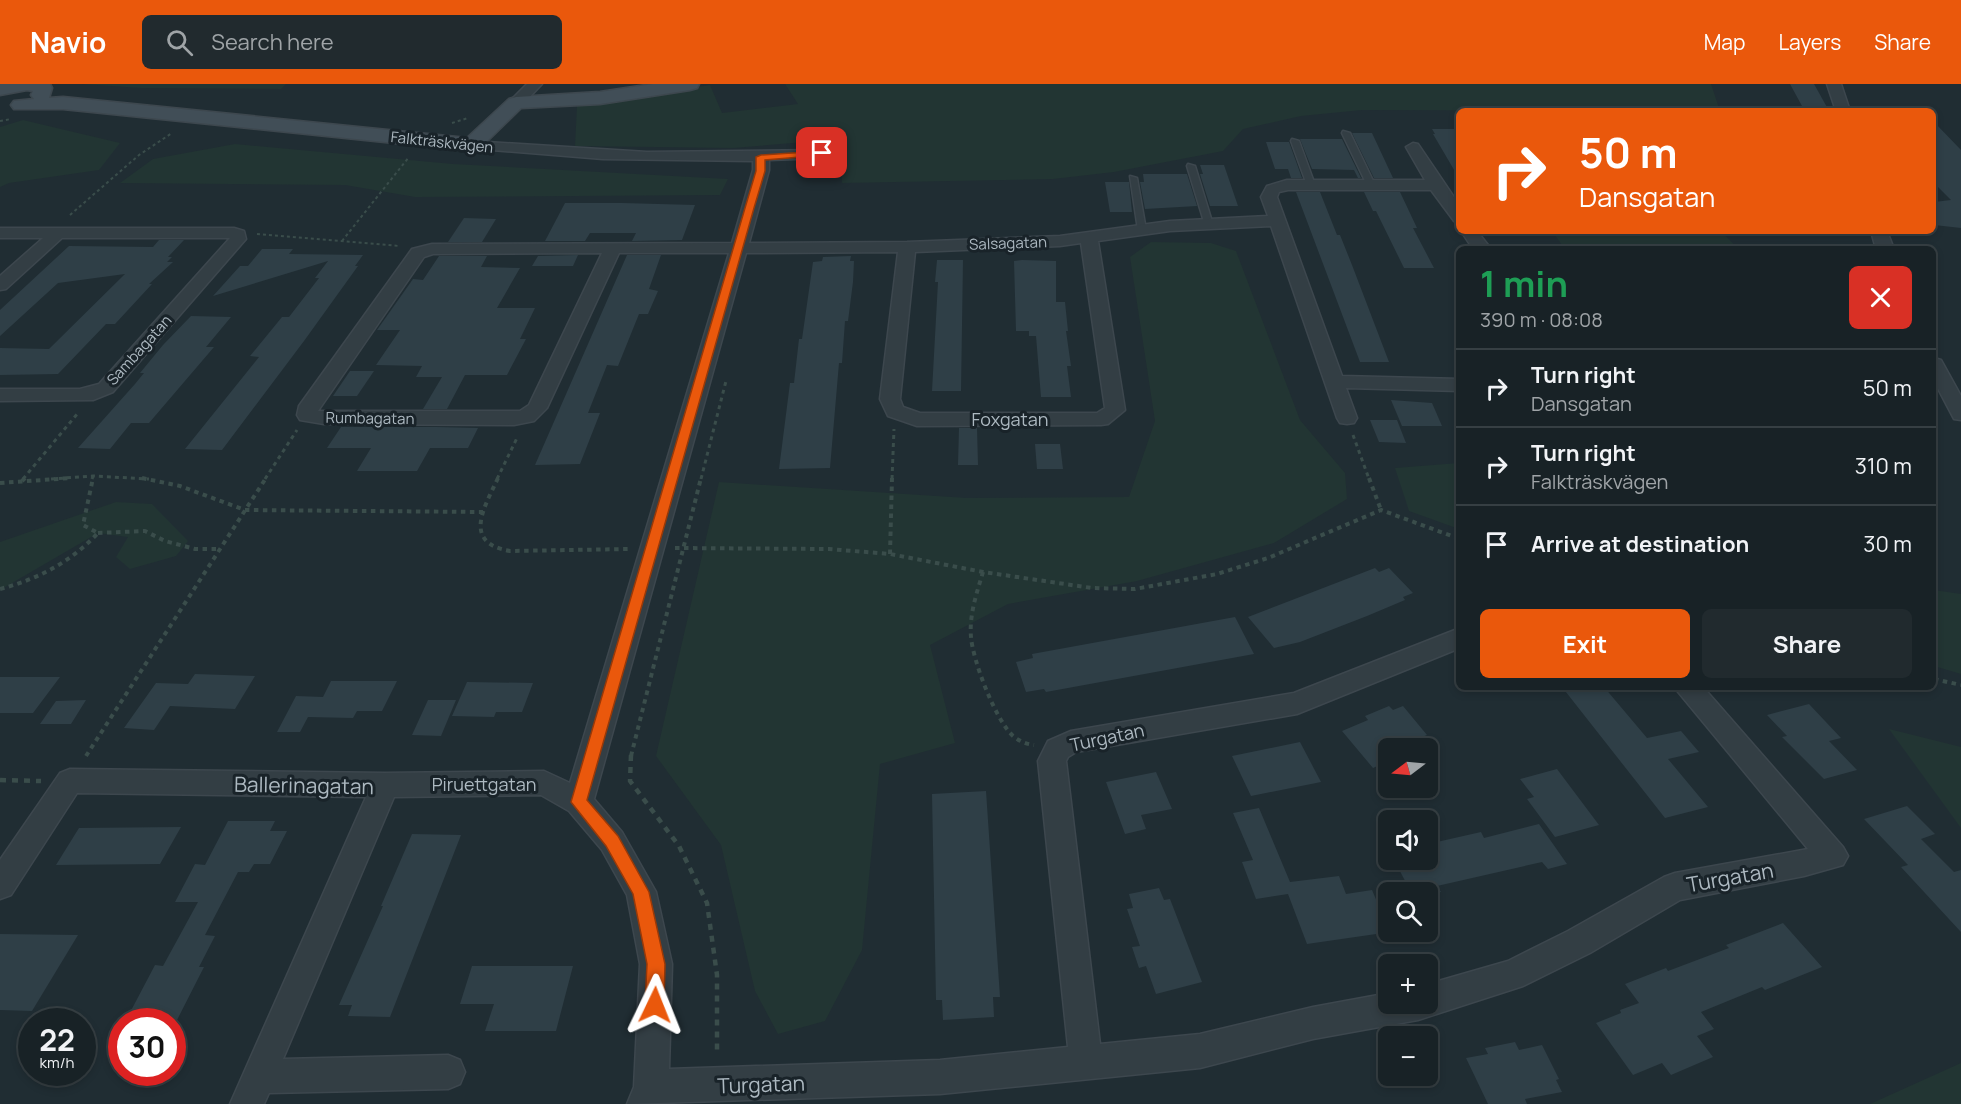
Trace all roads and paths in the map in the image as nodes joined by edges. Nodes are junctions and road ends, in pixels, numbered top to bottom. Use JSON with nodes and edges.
{"nodes":[{"id":1,"x":535,"y":84,"type":"edge"},
{"id":2,"x":690,"y":84,"type":"edge"},
{"id":3,"x":1834,"y":84,"type":"edge"},
{"id":4,"x":7,"y":86,"type":"edge"},
{"id":5,"x":43,"y":89,"type":"edge"},
{"id":6,"x":63,"y":103,"type":"junction"},
{"id":7,"x":516,"y":103,"type":"junction"},
{"id":8,"x":1842,"y":108,"type":"edge"},
{"id":9,"x":174,"y":132,"type":"dead end"},
{"id":10,"x":1346,"y":133,"type":"dead end"},
{"id":11,"x":1295,"y":141,"type":"dead end"},
{"id":12,"x":472,"y":145,"type":"junction"},
{"id":13,"x":1413,"y":147,"type":"dead end"},
{"id":14,"x":822,"y":153,"type":"dead end"},
{"id":15,"x":761,"y":157,"type":"junction"},
{"id":16,"x":1191,"y":166,"type":"dead end"},
{"id":17,"x":1132,"y":178,"type":"dead end"},
{"id":18,"x":1311,"y":185,"type":"junction"},
{"id":19,"x":1371,"y":185,"type":"junction"},
{"id":20,"x":1436,"y":185,"type":"junction"},
{"id":21,"x":1456,"y":212,"type":"edge"},
{"id":22,"x":1275,"y":221,"type":"junction"},
{"id":23,"x":1209,"y":225,"type":"junction"},
{"id":24,"x":1142,"y":230,"type":"junction"},
{"id":25,"x":0,"y":233,"type":"edge"},
{"id":26,"x":57,"y":234,"type":"junction"},
{"id":27,"x":236,"y":234,"type":"junction"},
{"id":28,"x":1089,"y":237,"type":"junction"},
{"id":29,"x":739,"y":246,"type":"junction"},
{"id":30,"x":907,"y":247,"type":"junction"},
{"id":31,"x":613,"y":249,"type":"junction"},
{"id":32,"x":418,"y":253,"type":"junction"},
{"id":33,"x":0,"y":285,"type":"edge"},
{"id":34,"x":1936,"y":368,"type":"edge"},
{"id":35,"x":726,"y":380,"type":"dead end"},
{"id":36,"x":1334,"y":382,"type":"junction"},
{"id":37,"x":1456,"y":385,"type":"edge"},
{"id":38,"x":93,"y":394,"type":"junction"},
{"id":39,"x":0,"y":395,"type":"edge"},
{"id":40,"x":895,"y":411,"type":"junction"},
{"id":41,"x":1961,"y":414,"type":"edge"},
{"id":42,"x":307,"y":415,"type":"junction"},
{"id":43,"x":527,"y":416,"type":"junction"},
{"id":44,"x":1347,"y":418,"type":"joint"},
{"id":45,"x":93,"y":476,"type":"junction"},
{"id":46,"x":21,"y":482,"type":"junction"},
{"id":47,"x":0,"y":483,"type":"edge"},
{"id":48,"x":245,"y":510,"type":"junction"},
{"id":49,"x":1381,"y":510,"type":"junction"},
{"id":50,"x":483,"y":512,"type":"junction"},
{"id":51,"x":98,"y":533,"type":"junction"},
{"id":52,"x":1456,"y":538,"type":"edge"},
{"id":53,"x":683,"y":548,"type":"junction"},
{"id":54,"x":221,"y":549,"type":"junction"},
{"id":55,"x":652,"y":549,"type":"junction"},
{"id":56,"x":890,"y":554,"type":"junction"},
{"id":57,"x":983,"y":572,"type":"junction"},
{"id":58,"x":0,"y":589,"type":"edge"},
{"id":59,"x":1456,"y":639,"type":"edge"},
{"id":60,"x":1936,"y":679,"type":"edge"},
{"id":61,"x":1961,"y":685,"type":"edge"},
{"id":62,"x":1690,"y":690,"type":"edge"},
{"id":63,"x":1058,"y":749,"type":"junction"},
{"id":64,"x":0,"y":780,"type":"edge"},
{"id":65,"x":70,"y":781,"type":"junction"},
{"id":66,"x":385,"y":785,"type":"junction"},
{"id":67,"x":579,"y":802,"type":"junction"},
{"id":68,"x":0,"y":885,"type":"edge"},
{"id":69,"x":1438,"y":997,"type":"edge"},
{"id":70,"x":1378,"y":1011,"type":"edge"},
{"id":71,"x":1086,"y":1063,"type":"junction"},
{"id":72,"x":448,"y":1072,"type":"dead end"},
{"id":73,"x":717,"y":1085,"type":"junction"},
{"id":74,"x":253,"y":1090,"type":"edge"},
{"id":75,"x":648,"y":1096,"type":"edge"}],
"edges":[{"from":1,"to":7,"type":"street"},
{"from":2,"to":7,"type":"street"},
{"from":3,"to":8,"type":"street"},
{"from":4,"to":5,"type":"street"},
{"from":5,"to":6,"type":"street"},
{"from":5,"to":6,"type":"street"},
{"from":6,"to":12,"type":"street","name":"Falkträskvägen"},
{"from":7,"to":12,"type":"street"},
{"from":9,"to":26,"type":"path"},
{"from":10,"to":19,"type":"lane"},
{"from":11,"to":18,"type":"lane"},
{"from":12,"to":15,"type":"street","name":"Falkträskvägen"},
{"from":13,"to":20,"type":"street"},
{"from":14,"to":15,"type":"street","name":"Falkträskvägen"},
{"from":15,"to":29,"type":"street"},
{"from":16,"to":23,"type":"lane"},
{"from":17,"to":24,"type":"lane"},
{"from":18,"to":19,"type":"street"},
{"from":18,"to":22,"type":"street"},
{"from":19,"to":20,"type":"street"},
{"from":20,"to":21,"type":"street"},
{"from":22,"to":23,"type":"street","name":"Salsagatan"},
{"from":22,"to":36,"type":"street"},
{"from":23,"to":24,"type":"street","name":"Salsagatan"},
{"from":24,"to":28,"type":"street","name":"Salsagatan"},
{"from":25,"to":26,"type":"street"},
{"from":26,"to":27,"type":"street"},
{"from":26,"to":33,"type":"street"},
{"from":27,"to":32,"type":"path"},
{"from":27,"to":38,"type":"street","name":"Sambagatan"},
{"from":28,"to":30,"type":"street","name":"Salsagatan"},
{"from":28,"to":40,"type":"street","name":"Foxgatan"},
{"from":29,"to":30,"type":"street","name":"Salsagatan"},
{"from":29,"to":31,"type":"street"},
{"from":29,"to":55,"type":"street"},
{"from":30,"to":40,"type":"street"},
{"from":31,"to":32,"type":"street"},
{"from":31,"to":43,"type":"street"},
{"from":32,"to":42,"type":"street","name":"Rumbagatan"},
{"from":34,"to":41,"type":"street"},
{"from":35,"to":53,"type":"path"},
{"from":36,"to":37,"type":"street"},
{"from":36,"to":44,"type":"street"},
{"from":38,"to":39,"type":"street","name":"Sambagatan"},
{"from":38,"to":46,"type":"path"},
{"from":40,"to":56,"type":"path"},
{"from":42,"to":43,"type":"street","name":"Rumbagatan"},
{"from":42,"to":48,"type":"path"},
{"from":43,"to":50,"type":"path"},
{"from":44,"to":49,"type":"path"},
{"from":45,"to":46,"type":"path"},
{"from":45,"to":48,"type":"path"},
{"from":45,"to":51,"type":"path"},
{"from":46,"to":47,"type":"path"},
{"from":48,"to":50,"type":"path"},
{"from":48,"to":54,"type":"path"},
{"from":49,"to":52,"type":"path"},
{"from":49,"to":57,"type":"path"},
{"from":50,"to":55,"type":"path"},
{"from":51,"to":54,"type":"path"},
{"from":51,"to":58,"type":"path"},
{"from":53,"to":55,"type":"path"},
{"from":53,"to":56,"type":"path"},
{"from":53,"to":73,"type":"path"},
{"from":54,"to":65,"type":"path"},
{"from":55,"to":67,"type":"street"},
{"from":56,"to":57,"type":"path"},
{"from":57,"to":63,"type":"path"},
{"from":59,"to":63,"type":"street","name":"Turgatan"},
{"from":60,"to":61,"type":"path"},
{"from":62,"to":69,"type":"street","name":"Turgatan"},
{"from":63,"to":71,"type":"street","name":"Turgatan"},
{"from":64,"to":65,"type":"path"},
{"from":65,"to":66,"type":"street","name":"Ballerinagatan"},
{"from":65,"to":68,"type":"street"},
{"from":66,"to":67,"type":"street","name":"Piruettgatan"},
{"from":66,"to":74,"type":"street","name":"Ballerinagatan"},
{"from":67,"to":75,"type":"street"},
{"from":70,"to":71,"type":"street","name":"Turgatan"},
{"from":71,"to":73,"type":"street","name":"Turgatan"},
{"from":72,"to":74,"type":"street","name":"Ballerinagatan"},
{"from":73,"to":75,"type":"street","name":"Turgatan"}]}
